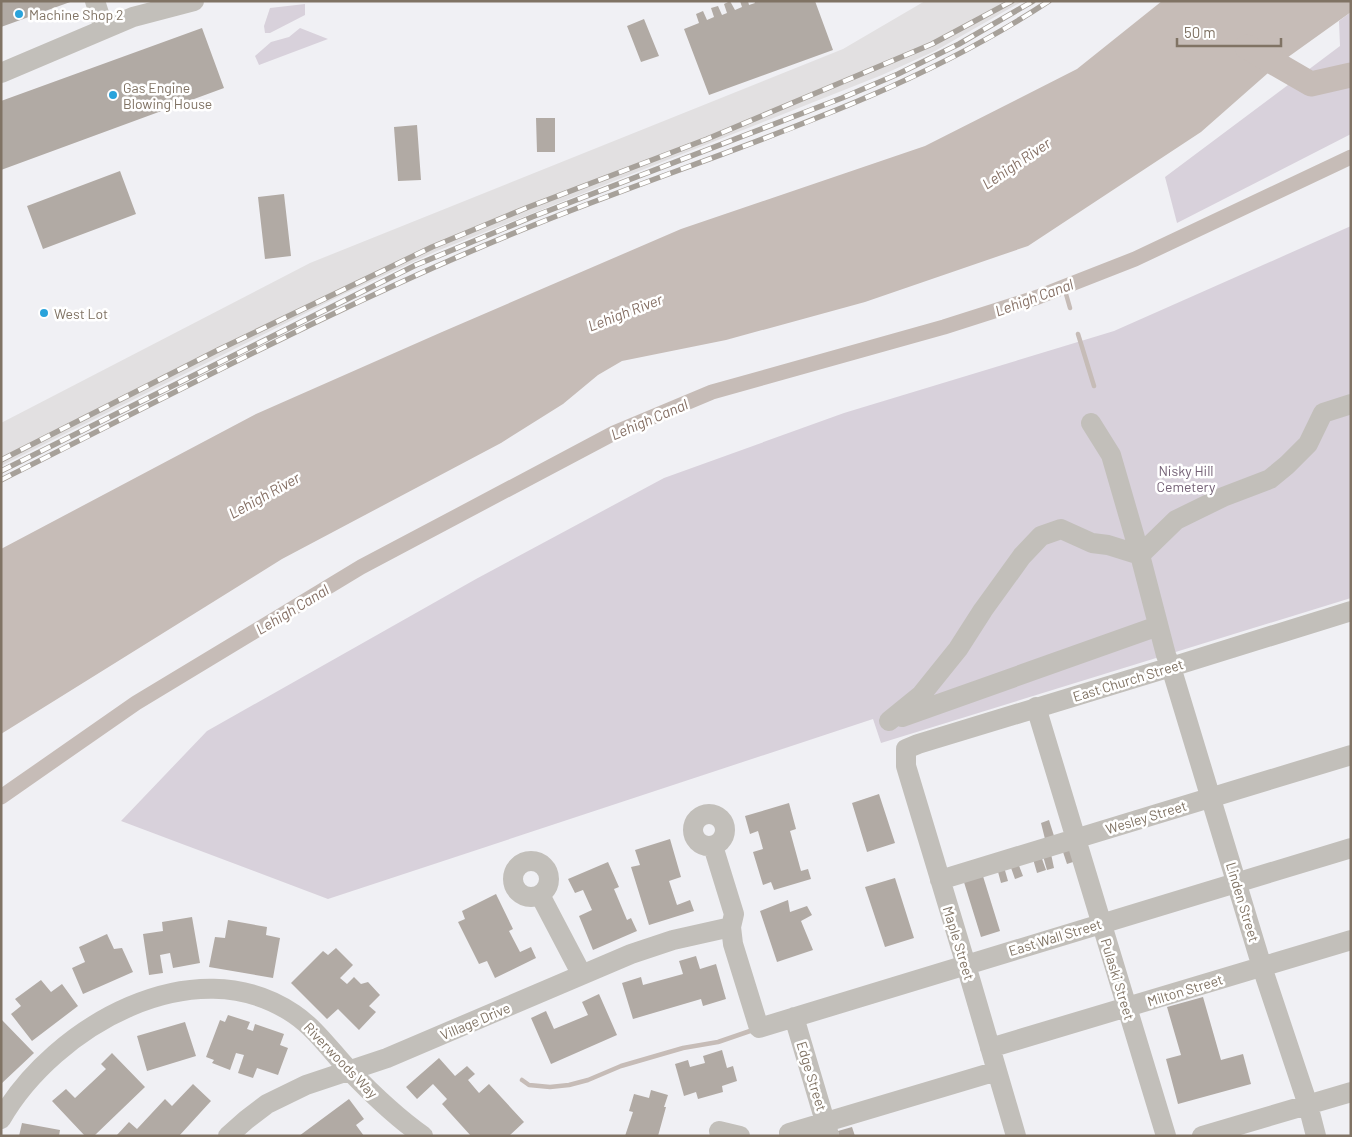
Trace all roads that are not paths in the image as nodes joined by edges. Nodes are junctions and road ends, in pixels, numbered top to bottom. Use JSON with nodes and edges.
{"nodes":[{"id":1,"x":95,"y":1,"type":"edge"},
{"id":2,"x":194,"y":1,"type":"edge"},
{"id":3,"x":104,"y":29,"type":"junction"},
{"id":4,"x":1,"y":74,"type":"edge"},
{"id":5,"x":1351,"y":404,"type":"edge"},
{"id":6,"x":1091,"y":423,"type":"dead end"},
{"id":7,"x":1140,"y":555,"type":"junction"},
{"id":8,"x":1351,"y":611,"type":"edge"},
{"id":9,"x":1158,"y":626,"type":"junction"},
{"id":10,"x":1172,"y":667,"type":"junction"},
{"id":11,"x":1036,"y":707,"type":"junction"},
{"id":12,"x":906,"y":750,"type":"joint"},
{"id":13,"x":1351,"y":755,"type":"edge"},
{"id":14,"x":1211,"y":797,"type":"junction"},
{"id":15,"x":1075,"y":839,"type":"junction"},
{"id":16,"x":713,"y":846,"type":"dead end"},
{"id":17,"x":1351,"y":848,"type":"edge"},
{"id":18,"x":940,"y":880,"type":"junction"},
{"id":19,"x":1237,"y":882,"type":"junction"},
{"id":20,"x":540,"y":895,"type":"dead end"},
{"id":21,"x":1102,"y":923,"type":"junction"},
{"id":22,"x":730,"y":927,"type":"junction"},
{"id":23,"x":1351,"y":940,"type":"edge"},
{"id":24,"x":966,"y":965,"type":"junction"},
{"id":25,"x":1262,"y":967,"type":"junction"},
{"id":26,"x":582,"y":975,"type":"junction"},
{"id":27,"x":1127,"y":1007,"type":"junction"},
{"id":28,"x":794,"y":1017,"type":"junction"},
{"id":29,"x":990,"y":1048,"type":"junction"},
{"id":30,"x":349,"y":1070,"type":"junction"},
{"id":31,"x":997,"y":1072,"type":"junction"},
{"id":32,"x":1351,"y":1092,"type":"edge"},
{"id":33,"x":1308,"y":1105,"type":"junction"},
{"id":34,"x":1,"y":1119,"type":"edge"},
{"id":35,"x":828,"y":1129,"type":"edge"},
{"id":36,"x":719,"y":1131,"type":"dead end"},
{"id":37,"x":789,"y":1133,"type":"dead end"},
{"id":38,"x":228,"y":1136,"type":"edge"},
{"id":39,"x":423,"y":1136,"type":"edge"},
{"id":40,"x":740,"y":1136,"type":"edge"},
{"id":41,"x":1016,"y":1136,"type":"edge"},
{"id":42,"x":1166,"y":1136,"type":"edge"},
{"id":43,"x":1203,"y":1136,"type":"edge"},
{"id":44,"x":1316,"y":1136,"type":"edge"}],
"edges":[{"from":1,"to":3,"type":"street"},
{"from":2,"to":3,"type":"street"},
{"from":3,"to":4,"type":"street"},
{"from":5,"to":7,"type":"street"},
{"from":6,"to":7,"type":"street","name":"Linden Street"},
{"from":7,"to":9,"type":"street","name":"Linden Street"},
{"from":7,"to":9,"type":"street"},
{"from":8,"to":10,"type":"street","name":"East Church Street"},
{"from":9,"to":10,"type":"street","name":"Linden Street"},
{"from":10,"to":11,"type":"street","name":"East Church Street"},
{"from":10,"to":14,"type":"street","name":"Linden Street"},
{"from":11,"to":12,"type":"street","name":"East Church Street"},
{"from":11,"to":15,"type":"street","name":"Pulaski Street"},
{"from":12,"to":18,"type":"street","name":"Maple Street"},
{"from":13,"to":14,"type":"street","name":"Wesley Street"},
{"from":14,"to":15,"type":"street","name":"Wesley Street"},
{"from":14,"to":19,"type":"street","name":"Linden Street"},
{"from":15,"to":18,"type":"street","name":"Wesley Street"},
{"from":15,"to":21,"type":"street","name":"Pulaski Street"},
{"from":16,"to":22,"type":"street"},
{"from":17,"to":19,"type":"street","name":"East Wall Street"},
{"from":18,"to":24,"type":"street","name":"Maple Street"},
{"from":19,"to":21,"type":"street","name":"East Wall Street"},
{"from":19,"to":25,"type":"street","name":"Linden Street"},
{"from":20,"to":26,"type":"street"},
{"from":21,"to":24,"type":"street","name":"East Wall Street"},
{"from":21,"to":27,"type":"street","name":"Pulaski Street"},
{"from":22,"to":26,"type":"street","name":"Village Drive"},
{"from":22,"to":28,"type":"street","name":"East Wall Street"},
{"from":23,"to":25,"type":"street","name":"Milton Street"},
{"from":24,"to":28,"type":"street","name":"East Wall Street"},
{"from":24,"to":29,"type":"street","name":"Maple Street"},
{"from":25,"to":27,"type":"street","name":"Milton Street"},
{"from":25,"to":33,"type":"street","name":"Linden Street"},
{"from":26,"to":30,"type":"street","name":"Village Drive"},
{"from":27,"to":29,"type":"street","name":"Milton Street"},
{"from":27,"to":42,"type":"street","name":"Pulaski Street"},
{"from":28,"to":35,"type":"street","name":"Edge Street"},
{"from":29,"to":31,"type":"street","name":"Maple Street"},
{"from":30,"to":34,"type":"street","name":"Riverwoods Way"},
{"from":30,"to":38,"type":"street","name":"Village Drive"},
{"from":30,"to":39,"type":"street","name":"Riverwoods Way"},
{"from":31,"to":35,"type":"street"},
{"from":31,"to":41,"type":"street","name":"Maple Street"},
{"from":32,"to":33,"type":"street"},
{"from":33,"to":43,"type":"street"},
{"from":33,"to":44,"type":"street","name":"Linden Street"},
{"from":35,"to":37,"type":"street"},
{"from":36,"to":40,"type":"street"}]}
